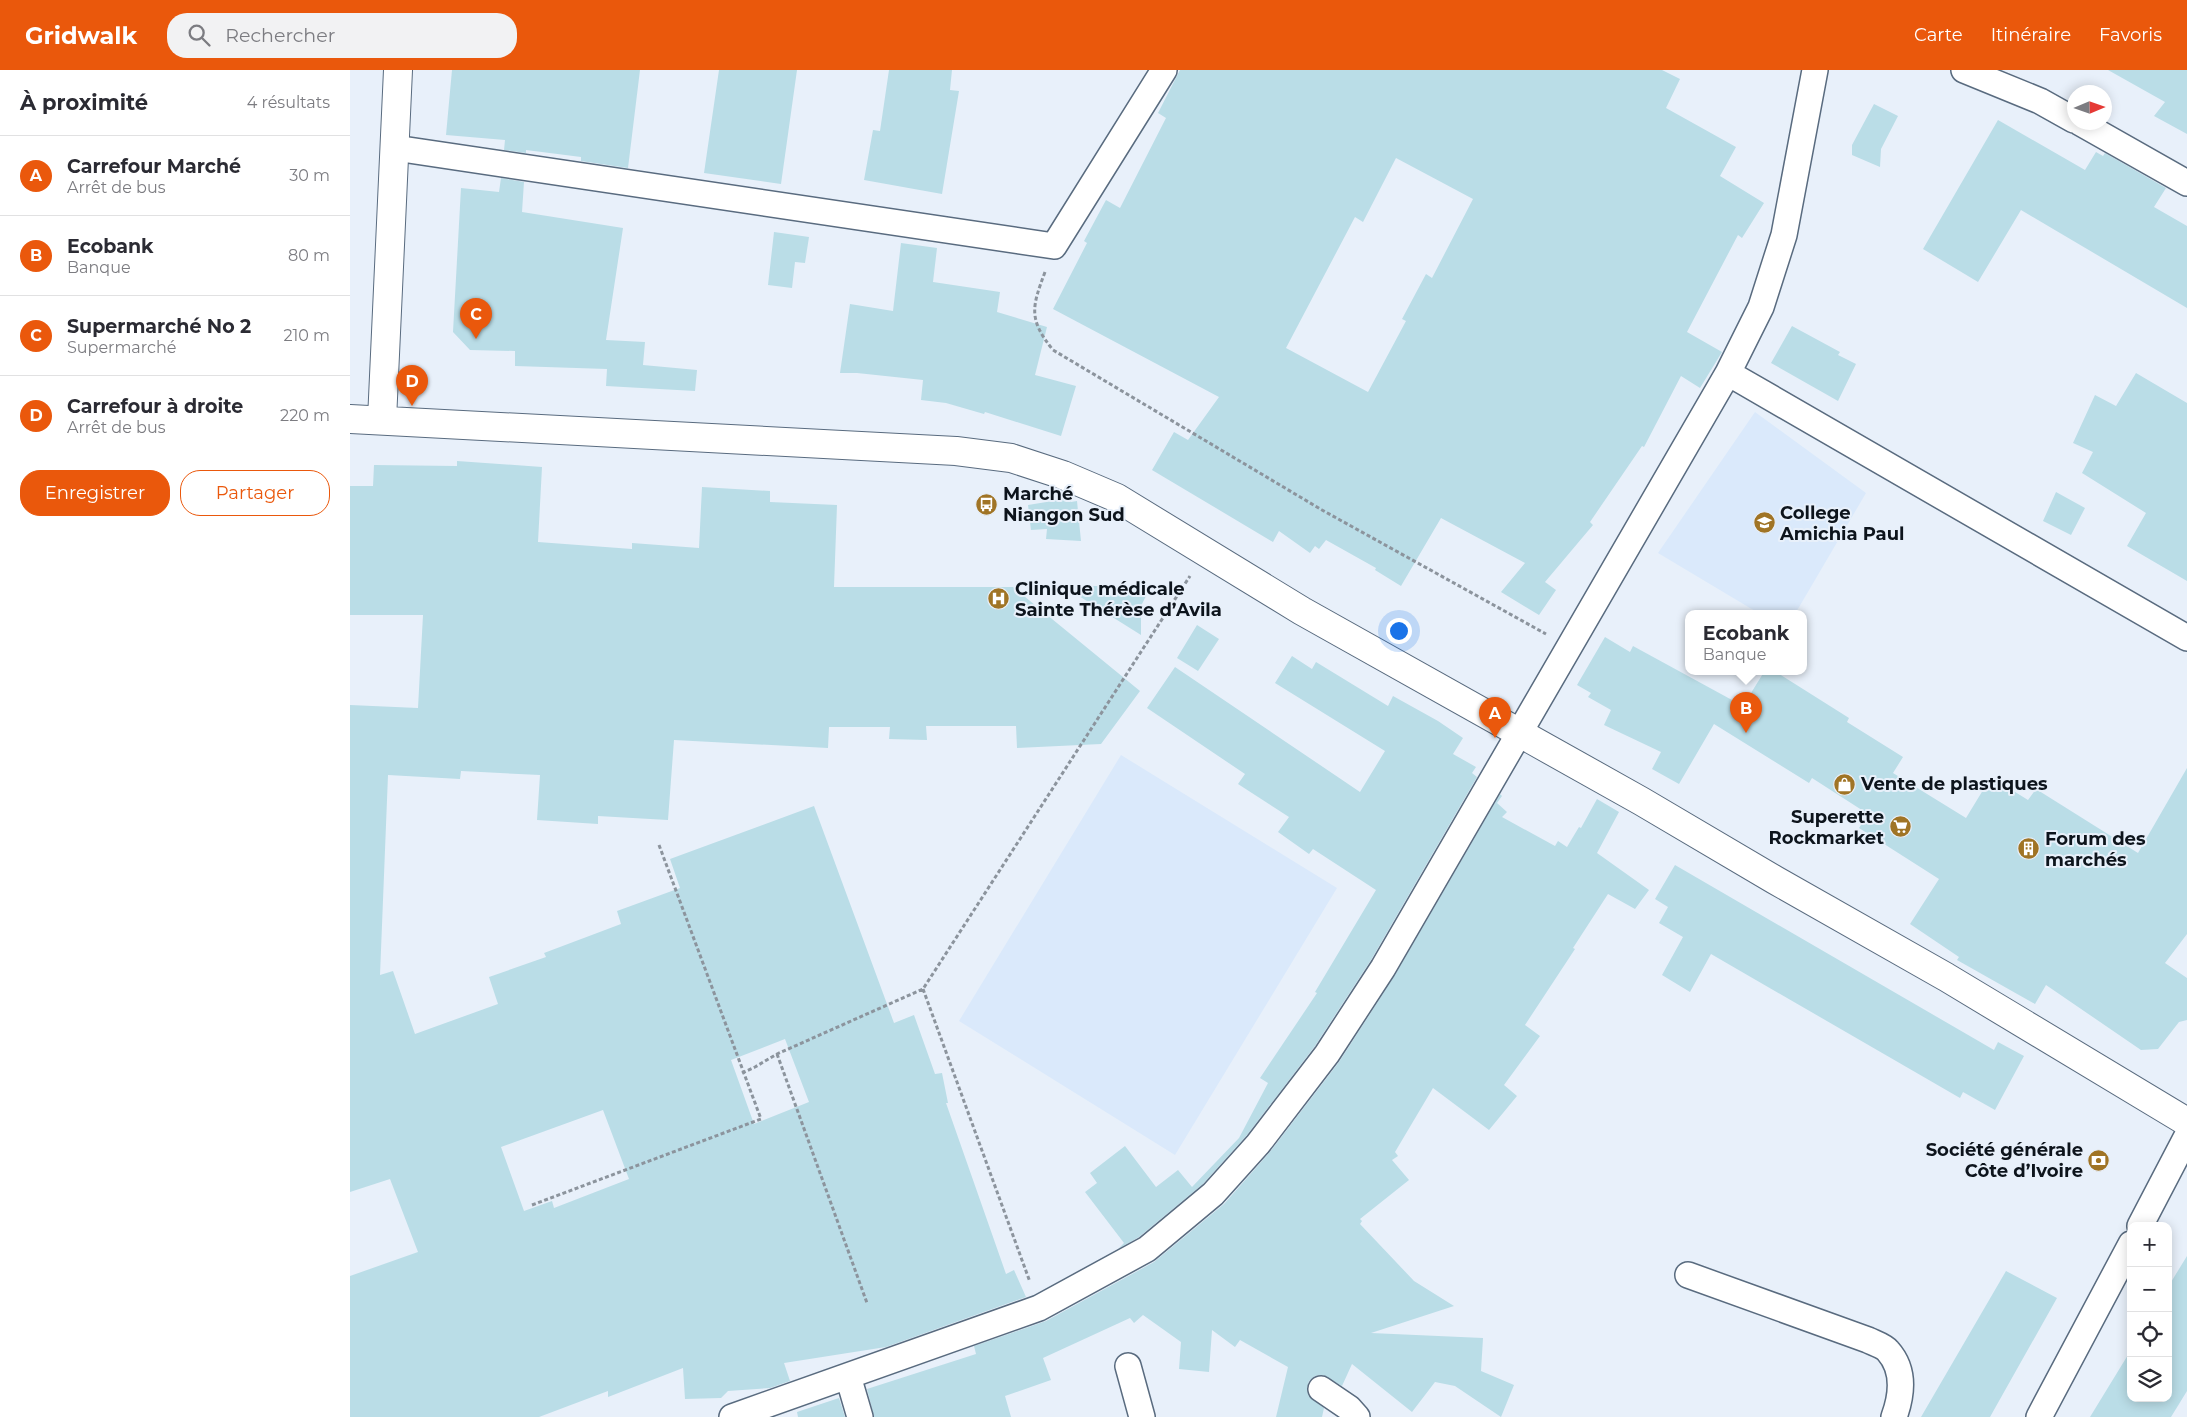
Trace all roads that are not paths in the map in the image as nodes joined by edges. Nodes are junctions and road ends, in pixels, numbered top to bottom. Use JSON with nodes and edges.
{"nodes":[{"id":1,"x":398,"y":70,"type":"edge"},
{"id":2,"x":1164,"y":70,"type":"edge"},
{"id":3,"x":1815,"y":70,"type":"edge"},
{"id":4,"x":1964,"y":70,"type":"edge"},
{"id":5,"x":2067,"y":116,"type":"edge"},
{"id":6,"x":2093,"y":130,"type":"edge"},
{"id":7,"x":395,"y":148,"type":"junction"},
{"id":8,"x":2187,"y":182,"type":"edge"},
{"id":9,"x":1728,"y":372,"type":"junction"},
{"id":10,"x":350,"y":419,"type":"edge"},
{"id":11,"x":382,"y":420,"type":"junction"},
{"id":12,"x":2187,"y":638,"type":"edge"},
{"id":13,"x":1519,"y":734,"type":"junction"},
{"id":14,"x":2187,"y":1122,"type":"edge"},
{"id":15,"x":2187,"y":1136,"type":"edge"},
{"id":16,"x":2142,"y":1222,"type":"edge"},
{"id":17,"x":2127,"y":1252,"type":"edge"},
{"id":18,"x":1688,"y":1275,"type":"dead end"},
{"id":19,"x":1128,"y":1366,"type":"dead end"},
{"id":20,"x":848,"y":1376,"type":"junction"},
{"id":21,"x":1321,"y":1389,"type":"dead end"},
{"id":22,"x":732,"y":1417,"type":"edge"},
{"id":23,"x":860,"y":1417,"type":"edge"},
{"id":24,"x":1142,"y":1417,"type":"edge"},
{"id":25,"x":1357,"y":1417,"type":"edge"},
{"id":26,"x":1894,"y":1417,"type":"edge"},
{"id":27,"x":2039,"y":1417,"type":"edge"}],
"edges":[{"from":1,"to":7,"type":"street"},
{"from":2,"to":7,"type":"street"},
{"from":3,"to":9,"type":"street"},
{"from":4,"to":5,"type":"street"},
{"from":6,"to":8,"type":"street"},
{"from":7,"to":11,"type":"street"},
{"from":9,"to":12,"type":"street"},
{"from":9,"to":13,"type":"street"},
{"from":10,"to":11,"type":"street"},
{"from":11,"to":13,"type":"street"},
{"from":13,"to":14,"type":"street"},
{"from":13,"to":20,"type":"street"},
{"from":15,"to":16,"type":"street"},
{"from":17,"to":27,"type":"street"},
{"from":18,"to":26,"type":"street"},
{"from":19,"to":24,"type":"street"},
{"from":20,"to":22,"type":"street"},
{"from":20,"to":23,"type":"street"},
{"from":21,"to":25,"type":"street"}]}
